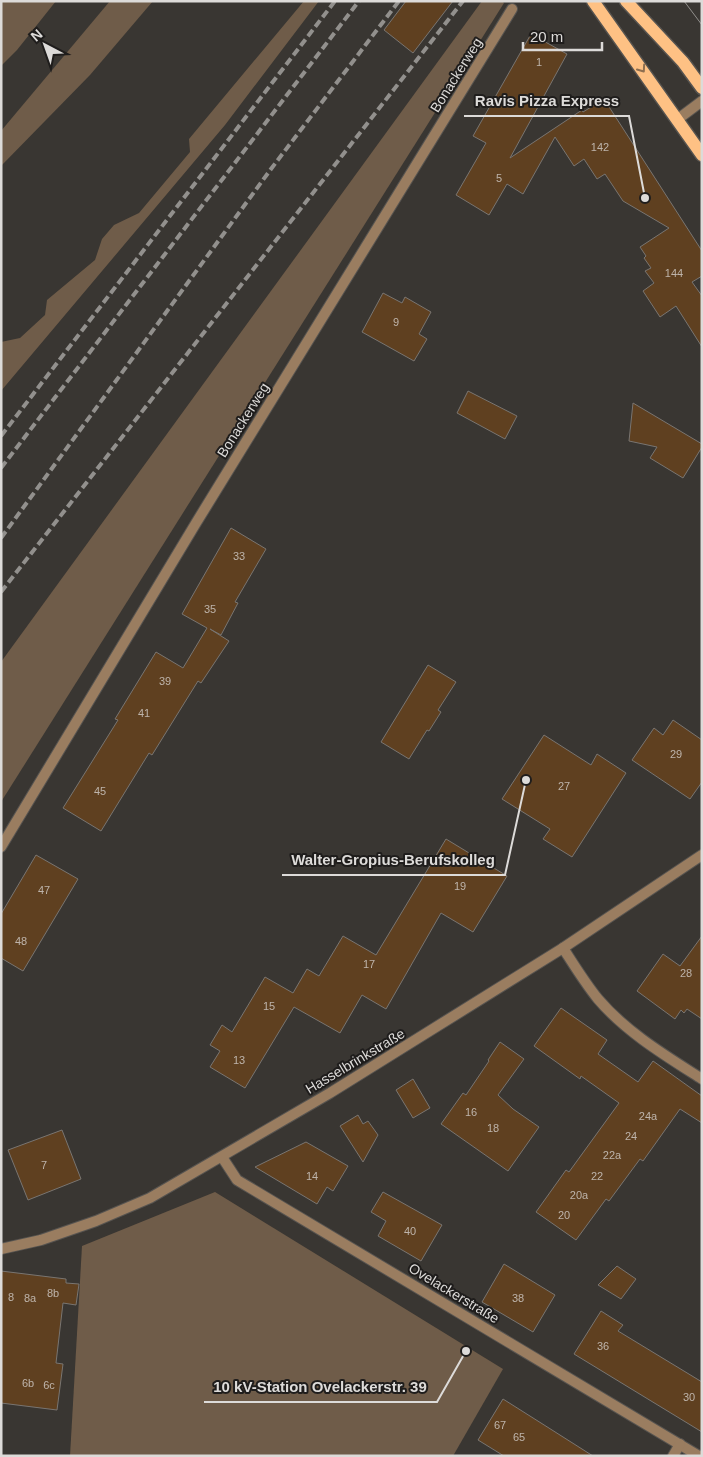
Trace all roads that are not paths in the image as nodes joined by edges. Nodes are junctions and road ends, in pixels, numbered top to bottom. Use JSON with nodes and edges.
{"nodes":[{"id":1,"x":593,"y":1,"type":"edge"},
{"id":2,"x":626,"y":1,"type":"edge"},
{"id":3,"x":512,"y":9,"type":"dead end"},
{"id":4,"x":702,"y":88,"type":"edge"},
{"id":5,"x":702,"y":101,"type":"edge"},
{"id":6,"x":678,"y":120,"type":"junction"},
{"id":7,"x":702,"y":155,"type":"edge"},
{"id":8,"x":1,"y":847,"type":"edge"},
{"id":9,"x":702,"y":855,"type":"edge"},
{"id":10,"x":563,"y":948,"type":"junction"},
{"id":11,"x":702,"y":1080,"type":"edge"},
{"id":12,"x":222,"y":1157,"type":"junction"},
{"id":13,"x":1,"y":1249,"type":"edge"},
{"id":14,"x":680,"y":1444,"type":"junction"},
{"id":15,"x":674,"y":1456,"type":"edge"},
{"id":16,"x":699,"y":1456,"type":"edge"}],
"edges":[{"from":1,"to":6,"type":"main road","one_way":true},
{"from":2,"to":4,"type":"main road"},
{"from":3,"to":8,"type":"street","name":"Bonackerweg"},
{"from":5,"to":6,"type":"street"},
{"from":6,"to":7,"type":"main road"},
{"from":9,"to":10,"type":"street","name":"Hasselbrinkstraße"},
{"from":10,"to":11,"type":"street"},
{"from":10,"to":12,"type":"street","name":"Hasselbrinkstraße"},
{"from":12,"to":13,"type":"street","name":"Hasselbrinkstraße"},
{"from":12,"to":14,"type":"street","name":"Ovelackerstraße"},
{"from":14,"to":15,"type":"street"},
{"from":14,"to":16,"type":"street","name":"Ovelackerstraße"}]}
